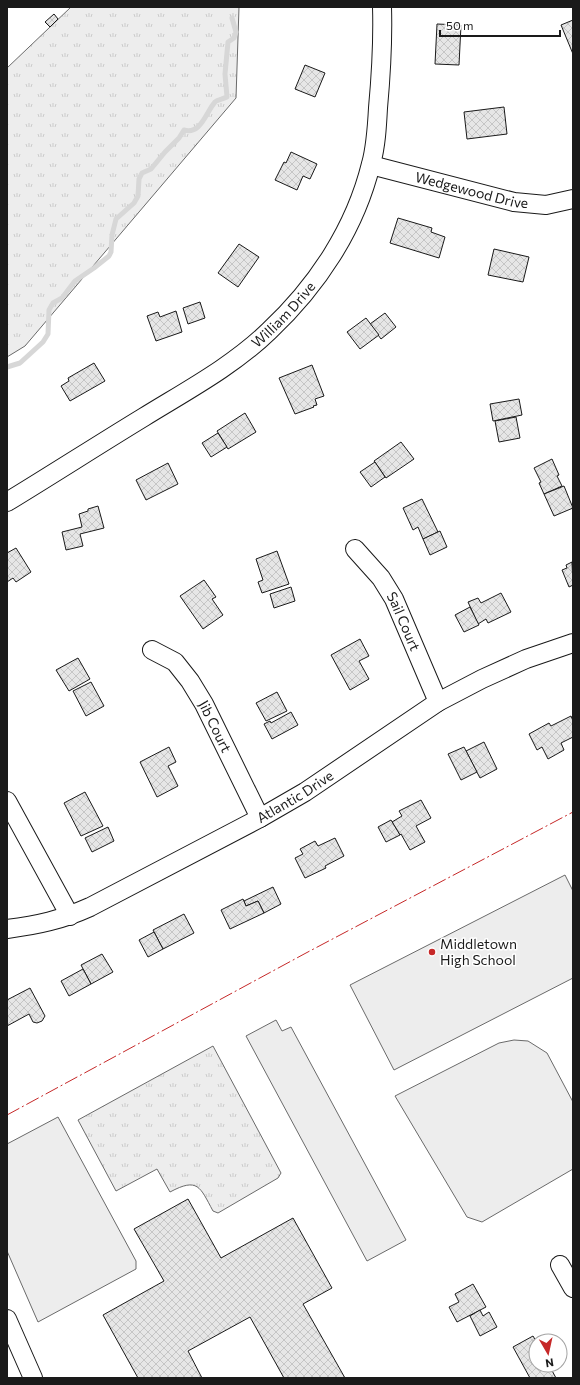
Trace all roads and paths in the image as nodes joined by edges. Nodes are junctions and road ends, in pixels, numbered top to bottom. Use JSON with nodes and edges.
{"nodes":[{"id":1,"x":382,"y":7,"type":"edge"},
{"id":2,"x":371,"y":165,"type":"junction"},
{"id":3,"x":573,"y":199,"type":"edge"},
{"id":4,"x":7,"y":502,"type":"edge"},
{"id":5,"x":355,"y":549,"type":"dead end"},
{"id":6,"x":573,"y":644,"type":"edge"},
{"id":7,"x":152,"y":650,"type":"dead end"},
{"id":8,"x":438,"y":702,"type":"junction"},
{"id":9,"x":7,"y":801,"type":"edge"},
{"id":10,"x":260,"y":818,"type":"junction"},
{"id":11,"x":70,"y":916,"type":"junction"},
{"id":12,"x":7,"y":929,"type":"edge"},
{"id":13,"x":560,"y":1265,"type":"dead end"},
{"id":14,"x":573,"y":1288,"type":"edge"},
{"id":15,"x":7,"y":1319,"type":"edge"},
{"id":16,"x":33,"y":1378,"type":"edge"}],
"edges":[{"from":1,"to":2,"type":"street","name":"William Drive"},
{"from":2,"to":3,"type":"street","name":"Wedgewood Drive"},
{"from":2,"to":4,"type":"street","name":"William Drive"},
{"from":5,"to":8,"type":"street","name":"Sail Court"},
{"from":6,"to":8,"type":"street","name":"Atlantic Drive"},
{"from":7,"to":10,"type":"street","name":"Jib Court"},
{"from":8,"to":10,"type":"street","name":"Atlantic Drive"},
{"from":9,"to":11,"type":"street"},
{"from":10,"to":11,"type":"street","name":"Atlantic Drive"},
{"from":11,"to":12,"type":"street","name":"Atlantic Drive"},
{"from":13,"to":14,"type":"street"},
{"from":15,"to":16,"type":"street"}]}
